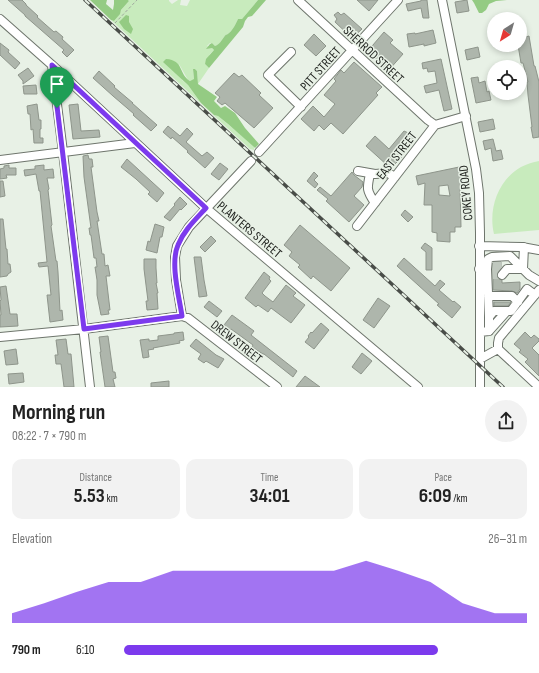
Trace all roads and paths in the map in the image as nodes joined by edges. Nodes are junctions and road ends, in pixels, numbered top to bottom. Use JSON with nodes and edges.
{"nodes":[{"id":1,"x":136,"y":0,"type":"edge"},
{"id":2,"x":298,"y":0,"type":"edge"},
{"id":3,"x":398,"y":0,"type":"edge"},
{"id":4,"x":442,"y":0,"type":"edge"},
{"id":5,"x":0,"y":19,"type":"edge"},
{"id":6,"x":115,"y":23,"type":"dead end"},
{"id":7,"x":352,"y":51,"type":"junction"},
{"id":8,"x":291,"y":52,"type":"dead end"},
{"id":9,"x":52,"y":65,"type":"junction"},
{"id":10,"x":301,"y":107,"type":"junction"},
{"id":11,"x":466,"y":116,"type":"junction"},
{"id":12,"x":435,"y":125,"type":"junction"},
{"id":13,"x":135,"y":143,"type":"junction"},
{"id":14,"x":63,"y":152,"type":"junction"},
{"id":15,"x":259,"y":152,"type":"dead end"},
{"id":16,"x":0,"y":160,"type":"edge"},
{"id":17,"x":251,"y":161,"type":"dead end"},
{"id":18,"x":358,"y":171,"type":"dead end"},
{"id":19,"x":370,"y":174,"type":"junction"},
{"id":20,"x":395,"y":177,"type":"junction"},
{"id":21,"x":375,"y":203,"type":"junction"},
{"id":22,"x":206,"y":208,"type":"junction"},
{"id":23,"x":357,"y":226,"type":"dead end"},
{"id":24,"x":479,"y":246,"type":"junction"},
{"id":25,"x":524,"y":247,"type":"junction"},
{"id":26,"x":539,"y":250,"type":"edge"},
{"id":27,"x":495,"y":269,"type":"junction"},
{"id":28,"x":526,"y":272,"type":"junction"},
{"id":29,"x":539,"y":280,"type":"edge"},
{"id":30,"x":527,"y":289,"type":"junction"},
{"id":31,"x":537,"y":292,"type":"edge"},
{"id":32,"x":488,"y":296,"type":"junction"},
{"id":33,"x":518,"y":302,"type":"junction"},
{"id":34,"x":506,"y":312,"type":"junction"},
{"id":35,"x":182,"y":316,"type":"junction"},
{"id":36,"x":489,"y":317,"type":"junction"},
{"id":37,"x":84,"y":329,"type":"junction"},
{"id":38,"x":489,"y":331,"type":"junction"},
{"id":39,"x":480,"y":332,"type":"junction"},
{"id":40,"x":0,"y":338,"type":"edge"},
{"id":41,"x":498,"y":350,"type":"junction"},
{"id":42,"x":480,"y":359,"type":"junction"},
{"id":43,"x":90,"y":387,"type":"edge"},
{"id":44,"x":277,"y":387,"type":"edge"},
{"id":45,"x":418,"y":387,"type":"edge"},
{"id":46,"x":480,"y":387,"type":"edge"},
{"id":47,"x":539,"y":387,"type":"edge"}],
"edges":[{"from":1,"to":6,"type":"path"},
{"from":2,"to":7,"type":"street","name":"SHERROD STREET"},
{"from":3,"to":7,"type":"street","name":"PITT STREET"},
{"from":4,"to":11,"type":"street","name":"COKEY ROAD"},
{"from":5,"to":9,"type":"street","name":"PLANTERS STREET"},
{"from":7,"to":10,"type":"street","name":"PITT STREET"},
{"from":7,"to":12,"type":"street","name":"SHERROD STREET"},
{"from":8,"to":10,"type":"street"},
{"from":9,"to":13,"type":"street","name":"PLANTERS STREET"},
{"from":9,"to":14,"type":"street"},
{"from":10,"to":15,"type":"street","name":"PITT STREET"},
{"from":11,"to":12,"type":"street"},
{"from":11,"to":24,"type":"street","name":"COKEY ROAD"},
{"from":12,"to":20,"type":"street","name":"EAST STREET"},
{"from":13,"to":14,"type":"street"},
{"from":13,"to":22,"type":"street","name":"PLANTERS STREET"},
{"from":14,"to":16,"type":"street"},
{"from":14,"to":37,"type":"street"},
{"from":17,"to":22,"type":"street"},
{"from":18,"to":19,"type":"street"},
{"from":19,"to":20,"type":"street"},
{"from":19,"to":21,"type":"street"},
{"from":20,"to":21,"type":"street","name":"EAST STREET"},
{"from":21,"to":23,"type":"street","name":"EAST STREET"},
{"from":22,"to":35,"type":"street"},
{"from":22,"to":45,"type":"street","name":"PLANTERS STREET"},
{"from":24,"to":25,"type":"street"},
{"from":24,"to":27,"type":"street","name":"COKEY ROAD"},
{"from":25,"to":26,"type":"street"},
{"from":25,"to":28,"type":"street"},
{"from":27,"to":28,"type":"street"},
{"from":27,"to":28,"type":"street"},
{"from":27,"to":32,"type":"street"},
{"from":27,"to":39,"type":"street","name":"COKEY ROAD"},
{"from":28,"to":29,"type":"street"},
{"from":28,"to":30,"type":"street"},
{"from":30,"to":31,"type":"street"},
{"from":30,"to":33,"type":"street"},
{"from":31,"to":41,"type":"street"},
{"from":32,"to":33,"type":"street"},
{"from":32,"to":36,"type":"street"},
{"from":33,"to":34,"type":"street"},
{"from":34,"to":36,"type":"street"},
{"from":34,"to":38,"type":"street"},
{"from":35,"to":37,"type":"street"},
{"from":35,"to":44,"type":"street","name":"DREW STREET"},
{"from":36,"to":38,"type":"street"},
{"from":37,"to":40,"type":"street"},
{"from":37,"to":43,"type":"street"},
{"from":38,"to":39,"type":"street"},
{"from":39,"to":42,"type":"street","name":"COKEY ROAD"},
{"from":41,"to":42,"type":"street"},
{"from":41,"to":47,"type":"street"},
{"from":42,"to":46,"type":"street","name":"COKEY ROAD"}]}
